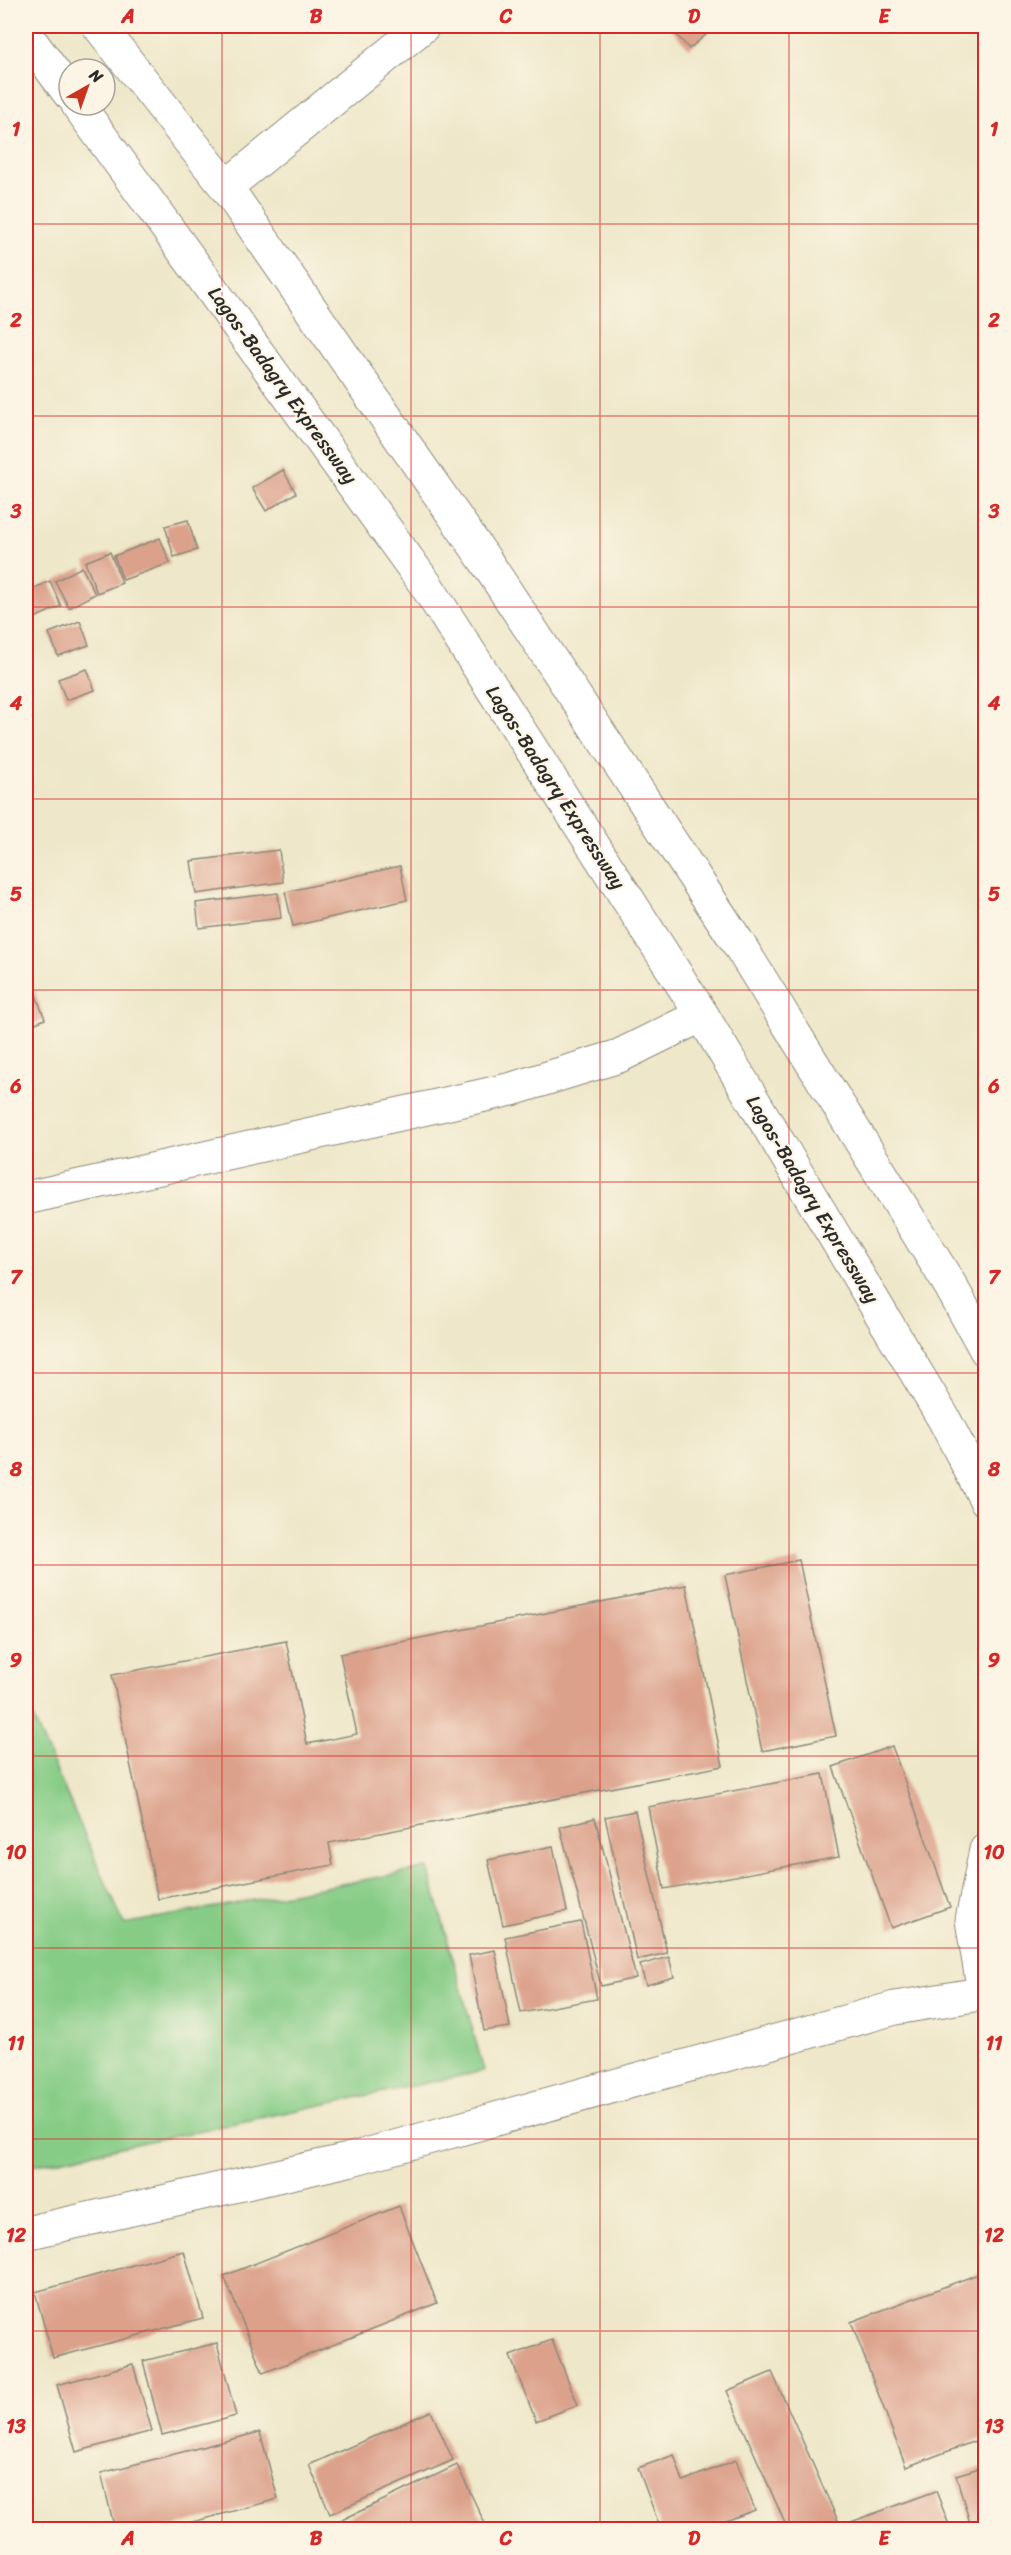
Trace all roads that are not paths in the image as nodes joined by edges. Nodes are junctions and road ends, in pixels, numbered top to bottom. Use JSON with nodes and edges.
{"nodes":[{"id":1,"x":99,"y":26,"type":"edge"},
{"id":2,"x":423,"y":26,"type":"edge"},
{"id":3,"x":26,"y":35,"type":"edge"},
{"id":4,"x":57,"y":77,"type":"edge"},
{"id":5,"x":87,"y":117,"type":"edge"},
{"id":6,"x":226,"y":187,"type":"junction"},
{"id":7,"x":702,"y":1015,"type":"junction"},
{"id":8,"x":26,"y":1198,"type":"edge"},
{"id":9,"x":986,"y":1350,"type":"edge"},
{"id":10,"x":986,"y":1500,"type":"edge"},
{"id":11,"x":986,"y":1850,"type":"edge"},
{"id":12,"x":985,"y":1993,"type":"edge"},
{"id":13,"x":26,"y":2233,"type":"edge"}],
"edges":[{"from":1,"to":6,"type":"main road"},
{"from":2,"to":6,"type":"main road"},
{"from":3,"to":4,"type":"main road"},
{"from":5,"to":7,"type":"main road","name":"Lagos-Badagry Expressway"},
{"from":6,"to":9,"type":"main road"},
{"from":7,"to":8,"type":"main road"},
{"from":7,"to":10,"type":"main road","name":"Lagos-Badagry Expressway"},
{"from":11,"to":12,"type":"main road"},
{"from":12,"to":13,"type":"main road"}]}
